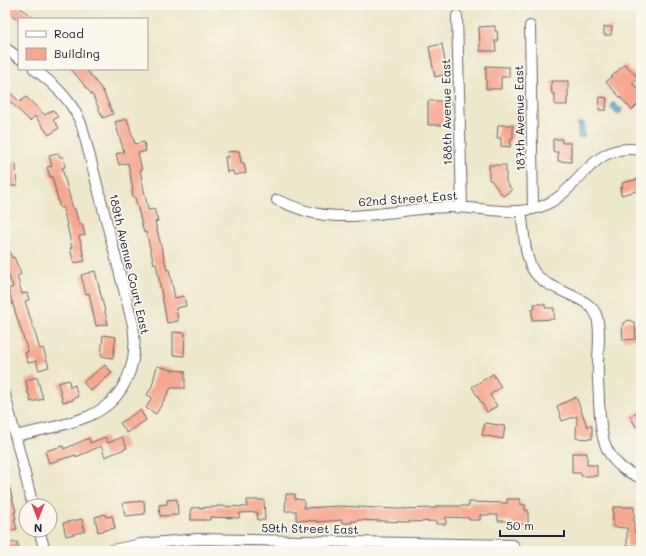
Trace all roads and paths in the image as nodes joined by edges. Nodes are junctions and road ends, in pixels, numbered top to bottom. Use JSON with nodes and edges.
{"nodes":[{"id":1,"x":457,"y":16,"type":"dead end"},
{"id":2,"x":530,"y":26,"type":"dead end"},
{"id":3,"x":5,"y":48,"type":"edge"},
{"id":4,"x":18,"y":57,"type":"edge"},
{"id":5,"x":35,"y":70,"type":"edge"},
{"id":6,"x":641,"y":150,"type":"edge"},
{"id":7,"x":277,"y":200,"type":"dead end"},
{"id":8,"x":462,"y":207,"type":"junction"},
{"id":9,"x":533,"y":208,"type":"junction"},
{"id":10,"x":521,"y":211,"type":"junction"},
{"id":11,"x":5,"y":395,"type":"edge"},
{"id":12,"x":15,"y":436,"type":"junction"},
{"id":13,"x":641,"y":478,"type":"edge"},
{"id":14,"x":31,"y":498,"type":"edge"},
{"id":15,"x":42,"y":538,"type":"edge"},
{"id":16,"x":513,"y":545,"type":"dead end"},
{"id":17,"x":463,"y":548,"type":"edge"},
{"id":18,"x":45,"y":551,"type":"edge"},
{"id":19,"x":108,"y":551,"type":"edge"}],
"edges":[{"from":1,"to":8,"type":"street","name":"188th Avenue East"},
{"from":2,"to":9,"type":"street","name":"187th Avenue East"},
{"from":3,"to":4,"type":"street"},
{"from":5,"to":12,"type":"street","name":"189th Avenue Court East"},
{"from":6,"to":9,"type":"street","name":"62nd Street East"},
{"from":7,"to":8,"type":"street","name":"62nd Street East"},
{"from":8,"to":10,"type":"street","name":"62nd Street East"},
{"from":9,"to":10,"type":"street","name":"62nd Street East"},
{"from":10,"to":13,"type":"street"},
{"from":11,"to":12,"type":"street"},
{"from":12,"to":14,"type":"street"},
{"from":15,"to":18,"type":"street"},
{"from":16,"to":17,"type":"street","name":"59th Street East"},
{"from":17,"to":19,"type":"street","name":"59th Street East"}]}
